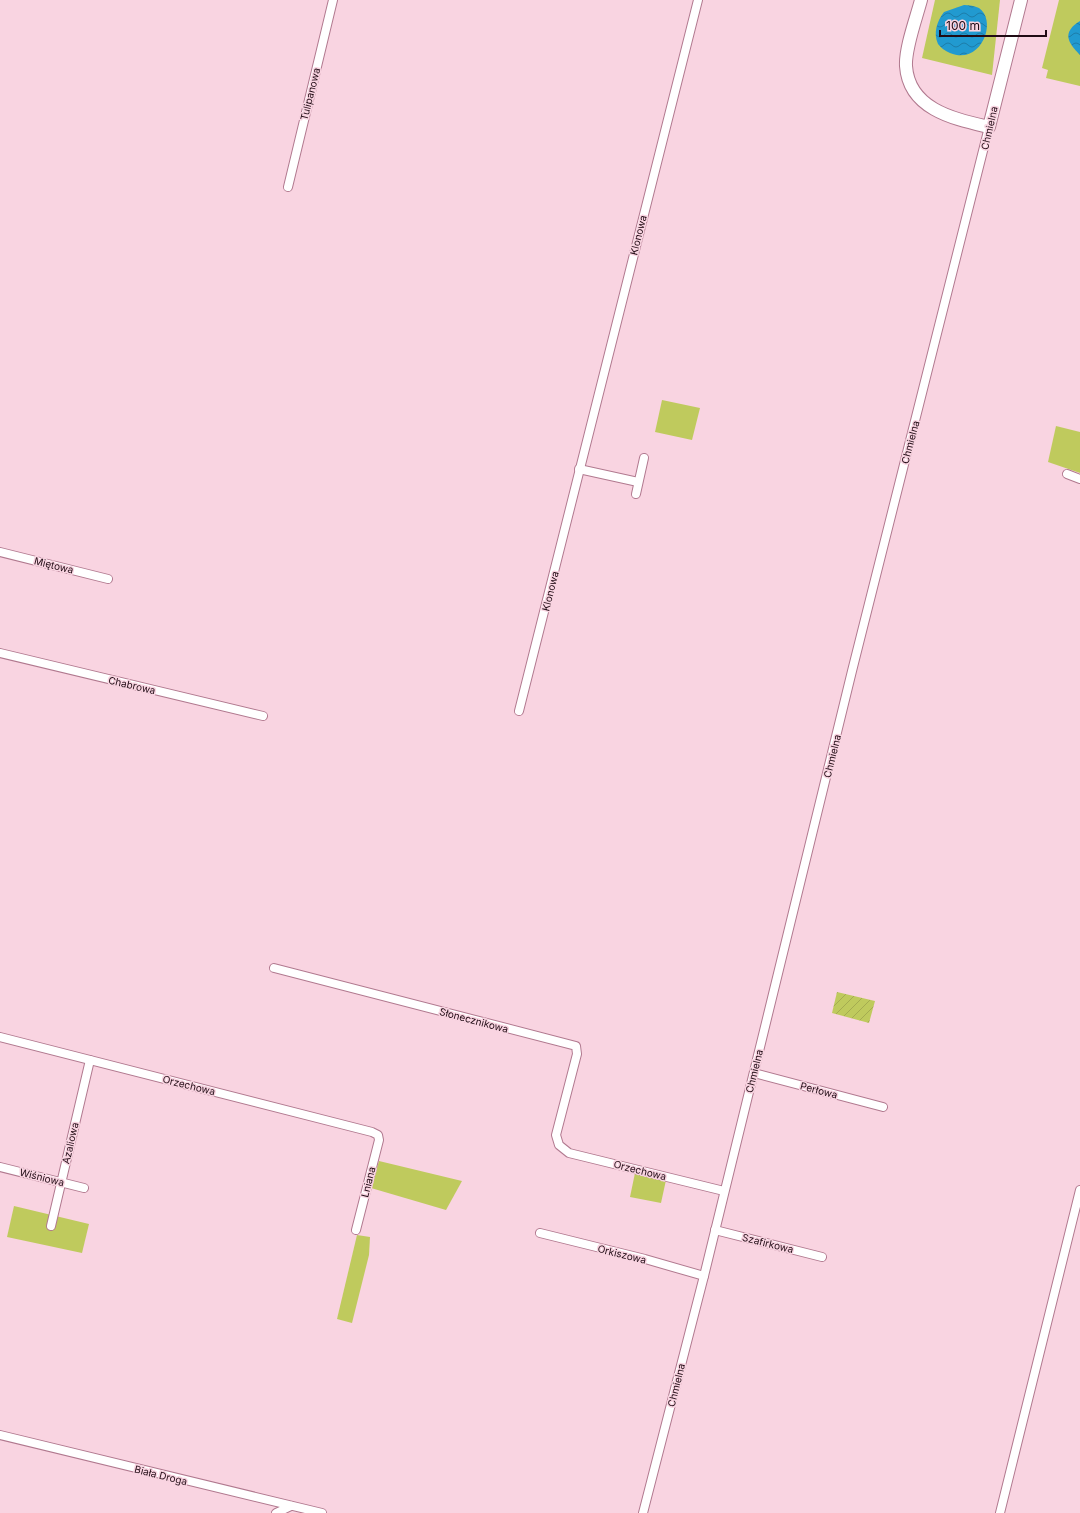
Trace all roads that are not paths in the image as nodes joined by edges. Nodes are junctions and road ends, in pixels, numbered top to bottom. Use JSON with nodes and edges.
{"nodes":[{"id":1,"x":333,"y":0,"type":"edge"},
{"id":2,"x":698,"y":0,"type":"edge"},
{"id":3,"x":921,"y":0,"type":"edge"},
{"id":4,"x":1021,"y":0,"type":"edge"},
{"id":5,"x":989,"y":127,"type":"junction"},
{"id":6,"x":288,"y":187,"type":"dead end"},
{"id":7,"x":644,"y":458,"type":"dead end"},
{"id":8,"x":579,"y":469,"type":"junction"},
{"id":9,"x":1067,"y":474,"type":"dead end"},
{"id":10,"x":1080,"y":479,"type":"edge"},
{"id":11,"x":638,"y":482,"type":"junction"},
{"id":12,"x":636,"y":494,"type":"dead end"},
{"id":13,"x":0,"y":552,"type":"edge"},
{"id":14,"x":108,"y":579,"type":"dead end"},
{"id":15,"x":0,"y":653,"type":"edge"},
{"id":16,"x":519,"y":711,"type":"dead end"},
{"id":17,"x":263,"y":716,"type":"dead end"},
{"id":18,"x":274,"y":968,"type":"dead end"},
{"id":19,"x":0,"y":1038,"type":"edge"},
{"id":20,"x":90,"y":1060,"type":"junction"},
{"id":21,"x":754,"y":1073,"type":"junction"},
{"id":22,"x":883,"y":1107,"type":"dead end"},
{"id":23,"x":378,"y":1135,"type":"joint"},
{"id":24,"x":559,"y":1145,"type":"joint"},
{"id":25,"x":0,"y":1167,"type":"edge"},
{"id":26,"x":61,"y":1182,"type":"junction"},
{"id":27,"x":84,"y":1188,"type":"dead end"},
{"id":28,"x":1080,"y":1190,"type":"edge"},
{"id":29,"x":724,"y":1191,"type":"junction"},
{"id":30,"x":51,"y":1226,"type":"dead end"},
{"id":31,"x":356,"y":1230,"type":"dead end"},
{"id":32,"x":715,"y":1230,"type":"junction"},
{"id":33,"x":540,"y":1233,"type":"dead end"},
{"id":34,"x":822,"y":1256,"type":"dead end"},
{"id":35,"x":704,"y":1276,"type":"junction"},
{"id":36,"x":0,"y":1435,"type":"edge"},
{"id":37,"x":291,"y":1506,"type":"junction"},
{"id":38,"x":276,"y":1513,"type":"edge"},
{"id":39,"x":322,"y":1513,"type":"edge"},
{"id":40,"x":643,"y":1513,"type":"edge"},
{"id":41,"x":1000,"y":1513,"type":"edge"}],
"edges":[{"from":1,"to":6,"type":"street","name":"Tulipanowa"},
{"from":2,"to":8,"type":"street","name":"Klonowa"},
{"from":3,"to":5,"type":"street"},
{"from":4,"to":5,"type":"street","name":"Chmielna"},
{"from":5,"to":21,"type":"street","name":"Chmielna"},
{"from":7,"to":11,"type":"street"},
{"from":8,"to":11,"type":"street"},
{"from":8,"to":16,"type":"street","name":"Klonowa"},
{"from":9,"to":10,"type":"street"},
{"from":11,"to":12,"type":"street"},
{"from":13,"to":14,"type":"street","name":"Miętowa"},
{"from":15,"to":17,"type":"street","name":"Chabrowa"},
{"from":18,"to":24,"type":"street","name":"Słonecznikowa"},
{"from":19,"to":20,"type":"street","name":"Orzechowa"},
{"from":20,"to":23,"type":"street","name":"Orzechowa"},
{"from":20,"to":26,"type":"street","name":"Azaliowa"},
{"from":21,"to":22,"type":"street","name":"Perłowa"},
{"from":21,"to":29,"type":"street","name":"Chmielna"},
{"from":23,"to":31,"type":"street","name":"Lniana"},
{"from":24,"to":29,"type":"street","name":"Orzechowa"},
{"from":25,"to":26,"type":"street","name":"Wiśniowa"},
{"from":26,"to":27,"type":"street","name":"Wiśniowa"},
{"from":26,"to":30,"type":"street","name":"Azaliowa"},
{"from":28,"to":41,"type":"street"},
{"from":29,"to":32,"type":"street","name":"Chmielna"},
{"from":32,"to":34,"type":"street","name":"Szafirkowa"},
{"from":32,"to":35,"type":"street","name":"Chmielna"},
{"from":33,"to":35,"type":"street","name":"Orkiszowa"},
{"from":35,"to":40,"type":"street","name":"Chmielna"},
{"from":36,"to":37,"type":"street","name":"Biała Droga"},
{"from":37,"to":38,"type":"street"},
{"from":37,"to":39,"type":"street","name":"Biała Droga"}]}
